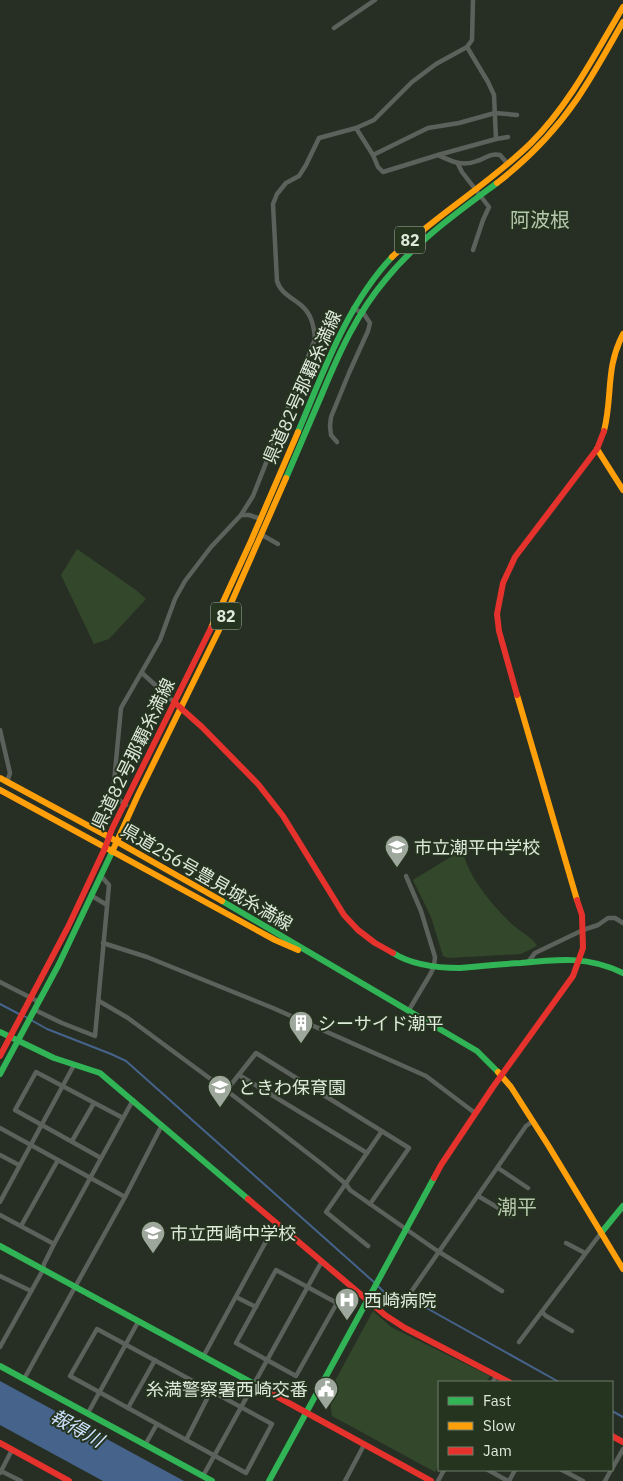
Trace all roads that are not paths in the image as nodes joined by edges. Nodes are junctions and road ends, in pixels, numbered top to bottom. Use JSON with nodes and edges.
{"nodes":[{"id":1,"x":376,"y":0,"type":"edge"},
{"id":2,"x":473,"y":0,"type":"edge"},
{"id":3,"x":623,"y":7,"type":"edge"},
{"id":4,"x":623,"y":22,"type":"edge"},
{"id":5,"x":334,"y":28,"type":"dead end"},
{"id":6,"x":467,"y":47,"type":"junction"},
{"id":7,"x":495,"y":113,"type":"junction"},
{"id":8,"x":517,"y":115,"type":"dead end"},
{"id":9,"x":356,"y":128,"type":"junction"},
{"id":10,"x":508,"y":137,"type":"dead end"},
{"id":11,"x":496,"y":139,"type":"junction"},
{"id":12,"x":373,"y":155,"type":"junction"},
{"id":13,"x":438,"y":155,"type":"junction"},
{"id":14,"x":458,"y":164,"type":"junction"},
{"id":15,"x":508,"y":164,"type":"junction"},
{"id":16,"x":474,"y":250,"type":"dead end"},
{"id":17,"x":353,"y":308,"type":"junction"},
{"id":18,"x":360,"y":312,"type":"junction"},
{"id":19,"x":623,"y":334,"type":"edge"},
{"id":20,"x":337,"y":442,"type":"dead end"},
{"id":21,"x":597,"y":449,"type":"junction"},
{"id":22,"x":623,"y":490,"type":"edge"},
{"id":23,"x":241,"y":515,"type":"junction"},
{"id":24,"x":261,"y":519,"type":"junction"},
{"id":25,"x":268,"y":522,"type":"junction"},
{"id":26,"x":255,"y":532,"type":"junction"},
{"id":27,"x":263,"y":535,"type":"junction"},
{"id":28,"x":278,"y":544,"type":"dead end"},
{"id":29,"x":142,"y":673,"type":"junction"},
{"id":30,"x":174,"y":702,"type":"junction"},
{"id":31,"x":181,"y":708,"type":"junction"},
{"id":32,"x":0,"y":730,"type":"edge"},
{"id":33,"x":0,"y":778,"type":"edge"},
{"id":34,"x":7,"y":782,"type":"junction"},
{"id":35,"x":0,"y":790,"type":"edge"},
{"id":36,"x":124,"y":804,"type":"junction"},
{"id":37,"x":132,"y":808,"type":"junction"},
{"id":38,"x":109,"y":837,"type":"junction"},
{"id":39,"x":117,"y":842,"type":"junction"},
{"id":40,"x":105,"y":848,"type":"junction"},
{"id":41,"x":112,"y":852,"type":"junction"},
{"id":42,"x":101,"y":876,"type":"junction"},
{"id":43,"x":406,"y":876,"type":"dead end"},
{"id":44,"x":92,"y":896,"type":"junction"},
{"id":45,"x":108,"y":905,"type":"junction"},
{"id":46,"x":623,"y":923,"type":"edge"},
{"id":47,"x":583,"y":930,"type":"junction"},
{"id":48,"x":103,"y":943,"type":"junction"},
{"id":49,"x":320,"y":960,"type":"junction"},
{"id":50,"x":579,"y":960,"type":"junction"},
{"id":51,"x":528,"y":962,"type":"junction"},
{"id":52,"x":434,"y":966,"type":"junction"},
{"id":53,"x":623,"y":973,"type":"edge"},
{"id":54,"x":0,"y":982,"type":"edge"},
{"id":55,"x":32,"y":998,"type":"junction"},
{"id":56,"x":99,"y":1001,"type":"junction"},
{"id":57,"x":39,"y":1002,"type":"junction"},
{"id":58,"x":409,"y":1010,"type":"junction"},
{"id":59,"x":34,"y":1011,"type":"junction"},
{"id":60,"x":0,"y":1032,"type":"edge"},
{"id":61,"x":10,"y":1038,"type":"junction"},
{"id":62,"x":18,"y":1042,"type":"junction"},
{"id":63,"x":0,"y":1056,"type":"edge"},
{"id":64,"x":74,"y":1065,"type":"junction"},
{"id":65,"x":0,"y":1074,"type":"edge"},
{"id":66,"x":239,"y":1075,"type":"junction"},
{"id":67,"x":502,"y":1075,"type":"junction"},
{"id":68,"x":62,"y":1086,"type":"junction"},
{"id":69,"x":226,"y":1091,"type":"junction"},
{"id":70,"x":133,"y":1100,"type":"junction"},
{"id":71,"x":94,"y":1103,"type":"junction"},
{"id":72,"x":475,"y":1114,"type":"junction"},
{"id":73,"x":123,"y":1118,"type":"junction"},
{"id":74,"x":533,"y":1121,"type":"junction"},
{"id":75,"x":42,"y":1125,"type":"junction"},
{"id":76,"x":162,"y":1125,"type":"junction"},
{"id":77,"x":0,"y":1128,"type":"edge"},
{"id":78,"x":382,"y":1131,"type":"junction"},
{"id":79,"x":72,"y":1141,"type":"junction"},
{"id":80,"x":30,"y":1145,"type":"junction"},
{"id":81,"x":367,"y":1153,"type":"junction"},
{"id":82,"x":0,"y":1155,"type":"edge"},
{"id":83,"x":101,"y":1158,"type":"junction"},
{"id":84,"x":58,"y":1160,"type":"junction"},
{"id":85,"x":20,"y":1165,"type":"junction"},
{"id":86,"x":498,"y":1168,"type":"junction"},
{"id":87,"x":90,"y":1178,"type":"junction"},
{"id":88,"x":346,"y":1184,"type":"junction"},
{"id":89,"x":528,"y":1188,"type":"dead end"},
{"id":90,"x":478,"y":1196,"type":"junction"},
{"id":91,"x":125,"y":1197,"type":"junction"},
{"id":92,"x":0,"y":1202,"type":"edge"},
{"id":93,"x":370,"y":1204,"type":"junction"},
{"id":94,"x":623,"y":1206,"type":"edge"},
{"id":95,"x":0,"y":1215,"type":"edge"},
{"id":96,"x":512,"y":1216,"type":"dead end"},
{"id":97,"x":276,"y":1223,"type":"junction"},
{"id":98,"x":21,"y":1226,"type":"junction"},
{"id":99,"x":406,"y":1228,"type":"junction"},
{"id":100,"x":601,"y":1233,"type":"junction"},
{"id":101,"x":566,"y":1243,"type":"dead end"},
{"id":102,"x":54,"y":1244,"type":"junction"},
{"id":103,"x":0,"y":1246,"type":"edge"},
{"id":104,"x":368,"y":1246,"type":"dead end"},
{"id":105,"x":440,"y":1252,"type":"junction"},
{"id":106,"x":585,"y":1253,"type":"junction"},
{"id":107,"x":322,"y":1261,"type":"junction"},
{"id":108,"x":623,"y":1269,"type":"edge"},
{"id":109,"x":43,"y":1270,"type":"junction"},
{"id":110,"x":0,"y":1276,"type":"edge"},
{"id":111,"x":75,"y":1287,"type":"junction"},
{"id":112,"x":308,"y":1287,"type":"junction"},
{"id":113,"x":502,"y":1291,"type":"dead end"},
{"id":114,"x":31,"y":1292,"type":"junction"},
{"id":115,"x":411,"y":1292,"type":"dead end"},
{"id":116,"x":236,"y":1297,"type":"junction"},
{"id":117,"x":368,"y":1300,"type":"junction"},
{"id":118,"x":256,"y":1307,"type":"junction"},
{"id":119,"x":542,"y":1312,"type":"junction"},
{"id":120,"x":138,"y":1322,"type":"junction"},
{"id":121,"x":572,"y":1331,"type":"dead end"},
{"id":122,"x":2,"y":1340,"type":"edge"},
{"id":123,"x":519,"y":1342,"type":"dead end"},
{"id":124,"x":126,"y":1345,"type":"junction"},
{"id":125,"x":0,"y":1347,"type":"edge"},
{"id":126,"x":203,"y":1357,"type":"junction"},
{"id":127,"x":155,"y":1360,"type":"junction"},
{"id":128,"x":267,"y":1360,"type":"junction"},
{"id":129,"x":0,"y":1366,"type":"edge"},
{"id":130,"x":496,"y":1376,"type":"junction"},
{"id":131,"x":24,"y":1379,"type":"junction"},
{"id":132,"x":494,"y":1381,"type":"edge"},
{"id":133,"x":507,"y":1381,"type":"edge"},
{"id":134,"x":254,"y":1385,"type":"junction"},
{"id":135,"x":211,"y":1391,"type":"junction"},
{"id":136,"x":99,"y":1393,"type":"junction"},
{"id":137,"x":242,"y":1407,"type":"junction"},
{"id":138,"x":128,"y":1408,"type":"junction"},
{"id":139,"x":88,"y":1413,"type":"junction"},
{"id":140,"x":306,"y":1413,"type":"junction"},
{"id":141,"x":157,"y":1424,"type":"junction"},
{"id":142,"x":186,"y":1440,"type":"junction"},
{"id":143,"x":0,"y":1443,"type":"edge"},
{"id":144,"x":145,"y":1445,"type":"junction"},
{"id":145,"x":364,"y":1445,"type":"junction"},
{"id":146,"x":623,"y":1449,"type":"edge"},
{"id":147,"x":12,"y":1450,"type":"junction"},
{"id":148,"x":215,"y":1456,"type":"junction"},
{"id":149,"x":614,"y":1461,"type":"edge"},
{"id":150,"x":490,"y":1471,"type":"edge"},
{"id":151,"x":564,"y":1471,"type":"edge"},
{"id":152,"x":1,"y":1472,"type":"edge"},
{"id":153,"x":203,"y":1476,"type":"junction"},
{"id":154,"x":21,"y":1481,"type":"edge"},
{"id":155,"x":70,"y":1481,"type":"edge"},
{"id":156,"x":212,"y":1481,"type":"edge"},
{"id":157,"x":270,"y":1481,"type":"edge"},
{"id":158,"x":345,"y":1481,"type":"edge"},
{"id":159,"x":431,"y":1481,"type":"edge"},
{"id":160,"x":508,"y":1481,"type":"edge"},
{"id":161,"x":583,"y":1481,"type":"edge"}],
"edges":[{"from":1,"to":5,"type":"street"},
{"from":2,"to":6,"type":"street"},
{"from":3,"to":15,"type":"street","name":"県道82号那覇糸満線","number":"82"},
{"from":4,"to":18,"type":"street","name":"県道82号那覇糸満線","number":"82"},
{"from":6,"to":7,"type":"street"},
{"from":6,"to":9,"type":"street"},
{"from":7,"to":8,"type":"street"},
{"from":7,"to":11,"type":"street"},
{"from":7,"to":12,"type":"street"},
{"from":9,"to":12,"type":"street"},
{"from":9,"to":23,"type":"street"},
{"from":10,"to":11,"type":"street"},
{"from":11,"to":13,"type":"street"},
{"from":12,"to":13,"type":"street"},
{"from":13,"to":14,"type":"street"},
{"from":14,"to":15,"type":"street"},
{"from":14,"to":16,"type":"street"},
{"from":15,"to":17,"type":"street","name":"県道82号那覇糸満線","number":"82"},
{"from":17,"to":18,"type":"street"},
{"from":17,"to":24,"type":"street","name":"県道82号那覇糸満線","number":"82"},
{"from":18,"to":20,"type":"street"},
{"from":18,"to":25,"type":"street","name":"県道82号那覇糸満線","number":"82"},
{"from":19,"to":21,"type":"street"},
{"from":21,"to":22,"type":"street"},
{"from":21,"to":47,"type":"street"},
{"from":23,"to":24,"type":"street"},
{"from":23,"to":29,"type":"street"},
{"from":24,"to":25,"type":"street"},
{"from":24,"to":26,"type":"street","name":"県道82号那覇糸満線","number":"82"},
{"from":25,"to":27,"type":"street","name":"県道82号那覇糸満線","number":"82"},
{"from":26,"to":27,"type":"street"},
{"from":26,"to":30,"type":"street","name":"県道82号那覇糸満線","number":"82"},
{"from":27,"to":28,"type":"street"},
{"from":27,"to":31,"type":"street","name":"県道82号那覇糸満線","number":"82"},
{"from":29,"to":30,"type":"street"},
{"from":29,"to":36,"type":"street"},
{"from":30,"to":31,"type":"street"},
{"from":30,"to":36,"type":"street","name":"県道82号那覇糸満線","number":"82"},
{"from":31,"to":37,"type":"street","name":"県道82号那覇糸満線","number":"82"},
{"from":31,"to":52,"type":"street"},
{"from":32,"to":34,"type":"street"},
{"from":33,"to":34,"type":"street","name":"県道256号豊見城糸満線"},
{"from":34,"to":38,"type":"street","name":"県道256号豊見城糸満線"},
{"from":35,"to":40,"type":"street","name":"県道256号豊見城糸満線"},
{"from":36,"to":37,"type":"street"},
{"from":36,"to":38,"type":"street","name":"県道82号那覇糸満線","number":"82"},
{"from":37,"to":39,"type":"street","name":"県道82号那覇糸満線","number":"82"},
{"from":38,"to":39,"type":"street","name":"県道256号豊見城糸満線"},
{"from":38,"to":40,"type":"street","name":"県道82号那覇糸満線","number":"82"},
{"from":39,"to":41,"type":"street","name":"県道82号那覇糸満線","number":"82"},
{"from":39,"to":49,"type":"street","name":"県道256号豊見城糸満線"},
{"from":40,"to":41,"type":"street","name":"県道256号豊見城糸満線"},
{"from":40,"to":55,"type":"street","name":"県道82号那覇糸満線"},
{"from":41,"to":42,"type":"street","name":"県道82号那覇糸満線"},
{"from":41,"to":49,"type":"street","name":"県道256号豊見城糸満線"},
{"from":42,"to":44,"type":"street","name":"県道82号那覇糸満線"},
{"from":42,"to":45,"type":"street"},
{"from":43,"to":52,"type":"street"},
{"from":44,"to":45,"type":"street"},
{"from":44,"to":57,"type":"street","name":"県道82号那覇糸満線"},
{"from":45,"to":48,"type":"street"},
{"from":46,"to":47,"type":"street"},
{"from":47,"to":50,"type":"street"},
{"from":47,"to":51,"type":"street"},
{"from":48,"to":56,"type":"street"},
{"from":48,"to":72,"type":"street"},
{"from":49,"to":58,"type":"street","name":"県道256号豊見城糸満線"},
{"from":50,"to":51,"type":"street"},
{"from":50,"to":53,"type":"street"},
{"from":50,"to":67,"type":"street"},
{"from":51,"to":52,"type":"street"},
{"from":52,"to":58,"type":"street"},
{"from":54,"to":55,"type":"street"},
{"from":55,"to":57,"type":"street"},
{"from":55,"to":61,"type":"street","name":"県道82号那覇糸満線"},
{"from":56,"to":59,"type":"street"},
{"from":56,"to":69,"type":"street"},
{"from":57,"to":59,"type":"street","name":"県道82号那覇糸満線"},
{"from":58,"to":67,"type":"street","name":"県道256号豊見城糸満線"},
{"from":59,"to":62,"type":"street","name":"県道82号那覇糸満線"},
{"from":60,"to":61,"type":"street"},
{"from":61,"to":62,"type":"street"},
{"from":61,"to":63,"type":"street","name":"県道82号那覇糸満線"},
{"from":62,"to":64,"type":"street"},
{"from":62,"to":65,"type":"street","name":"県道82号那覇糸満線"},
{"from":64,"to":68,"type":"street"},
{"from":64,"to":70,"type":"street"},
{"from":66,"to":69,"type":"street"},
{"from":66,"to":78,"type":"street"},
{"from":66,"to":81,"type":"street"},
{"from":67,"to":72,"type":"street"},
{"from":67,"to":74,"type":"street","name":"県道256号豊見城糸満線"},
{"from":68,"to":71,"type":"street"},
{"from":68,"to":75,"type":"street"},
{"from":68,"to":75,"type":"street"},
{"from":69,"to":88,"type":"street"},
{"from":70,"to":73,"type":"street"},
{"from":70,"to":76,"type":"street"},
{"from":71,"to":73,"type":"street"},
{"from":71,"to":79,"type":"street"},
{"from":72,"to":99,"type":"street"},
{"from":73,"to":83,"type":"street"},
{"from":74,"to":86,"type":"street"},
{"from":74,"to":100,"type":"street","name":"県道256号豊見城糸満線"},
{"from":75,"to":79,"type":"street"},
{"from":75,"to":80,"type":"street"},
{"from":76,"to":91,"type":"street"},
{"from":76,"to":97,"type":"street"},
{"from":77,"to":80,"type":"street"},
{"from":78,"to":81,"type":"street"},
{"from":78,"to":93,"type":"street"},
{"from":79,"to":83,"type":"street"},
{"from":80,"to":84,"type":"street"},
{"from":80,"to":85,"type":"street"},
{"from":81,"to":88,"type":"street"},
{"from":82,"to":85,"type":"street"},
{"from":83,"to":87,"type":"street"},
{"from":84,"to":87,"type":"street"},
{"from":84,"to":98,"type":"street"},
{"from":85,"to":92,"type":"street"},
{"from":86,"to":89,"type":"street"},
{"from":86,"to":90,"type":"street"},
{"from":87,"to":91,"type":"street"},
{"from":87,"to":102,"type":"street"},
{"from":88,"to":93,"type":"street"},
{"from":88,"to":104,"type":"street"},
{"from":90,"to":96,"type":"street"},
{"from":90,"to":105,"type":"street"},
{"from":91,"to":111,"type":"street"},
{"from":93,"to":99,"type":"street"},
{"from":94,"to":100,"type":"street"},
{"from":95,"to":98,"type":"street"},
{"from":97,"to":107,"type":"street"},
{"from":97,"to":116,"type":"street"},
{"from":98,"to":102,"type":"street"},
{"from":99,"to":105,"type":"street"},
{"from":99,"to":117,"type":"street"},
{"from":100,"to":106,"type":"street"},
{"from":100,"to":108,"type":"street","name":"県道256号豊見城糸満線"},
{"from":101,"to":106,"type":"street"},
{"from":102,"to":109,"type":"street"},
{"from":103,"to":109,"type":"street"},
{"from":105,"to":113,"type":"street"},
{"from":105,"to":115,"type":"street"},
{"from":106,"to":119,"type":"street"},
{"from":107,"to":112,"type":"street"},
{"from":107,"to":117,"type":"street"},
{"from":109,"to":111,"type":"street"},
{"from":109,"to":114,"type":"street"},
{"from":110,"to":114,"type":"street"},
{"from":111,"to":120,"type":"street"},
{"from":111,"to":131,"type":"street"},
{"from":112,"to":118,"type":"street"},
{"from":112,"to":128,"type":"street"},
{"from":112,"to":128,"type":"street"},
{"from":114,"to":122,"type":"street"},
{"from":116,"to":118,"type":"street"},
{"from":116,"to":126,"type":"street"},
{"from":117,"to":130,"type":"street"},
{"from":117,"to":140,"type":"street"},
{"from":118,"to":128,"type":"street"},
{"from":119,"to":121,"type":"street"},
{"from":119,"to":123,"type":"street"},
{"from":120,"to":124,"type":"street"},
{"from":120,"to":126,"type":"street"},
{"from":122,"to":125,"type":"street"},
{"from":124,"to":127,"type":"street"},
{"from":124,"to":136,"type":"street"},
{"from":124,"to":136,"type":"street"},
{"from":126,"to":134,"type":"street"},
{"from":127,"to":135,"type":"street"},
{"from":127,"to":138,"type":"street"},
{"from":128,"to":134,"type":"street"},
{"from":129,"to":131,"type":"street"},
{"from":130,"to":132,"type":"street"},
{"from":130,"to":133,"type":"street"},
{"from":131,"to":139,"type":"street"},
{"from":134,"to":137,"type":"street"},
{"from":134,"to":140,"type":"street"},
{"from":135,"to":137,"type":"street"},
{"from":135,"to":142,"type":"street"},
{"from":136,"to":138,"type":"street"},
{"from":136,"to":139,"type":"street"},
{"from":137,"to":148,"type":"street"},
{"from":137,"to":148,"type":"street"},
{"from":138,"to":141,"type":"street"},
{"from":139,"to":144,"type":"street"},
{"from":140,"to":145,"type":"street"},
{"from":140,"to":157,"type":"street"},
{"from":141,"to":142,"type":"street"},
{"from":141,"to":144,"type":"street"},
{"from":142,"to":148,"type":"street"},
{"from":143,"to":147,"type":"street"},
{"from":144,"to":153,"type":"street"},
{"from":145,"to":158,"type":"street"},
{"from":145,"to":159,"type":"street"},
{"from":146,"to":149,"type":"street"},
{"from":147,"to":152,"type":"street"},
{"from":147,"to":155,"type":"street"},
{"from":148,"to":153,"type":"street"},
{"from":150,"to":160,"type":"street"},
{"from":151,"to":161,"type":"street"},
{"from":152,"to":154,"type":"street"},
{"from":153,"to":156,"type":"street"}]}
